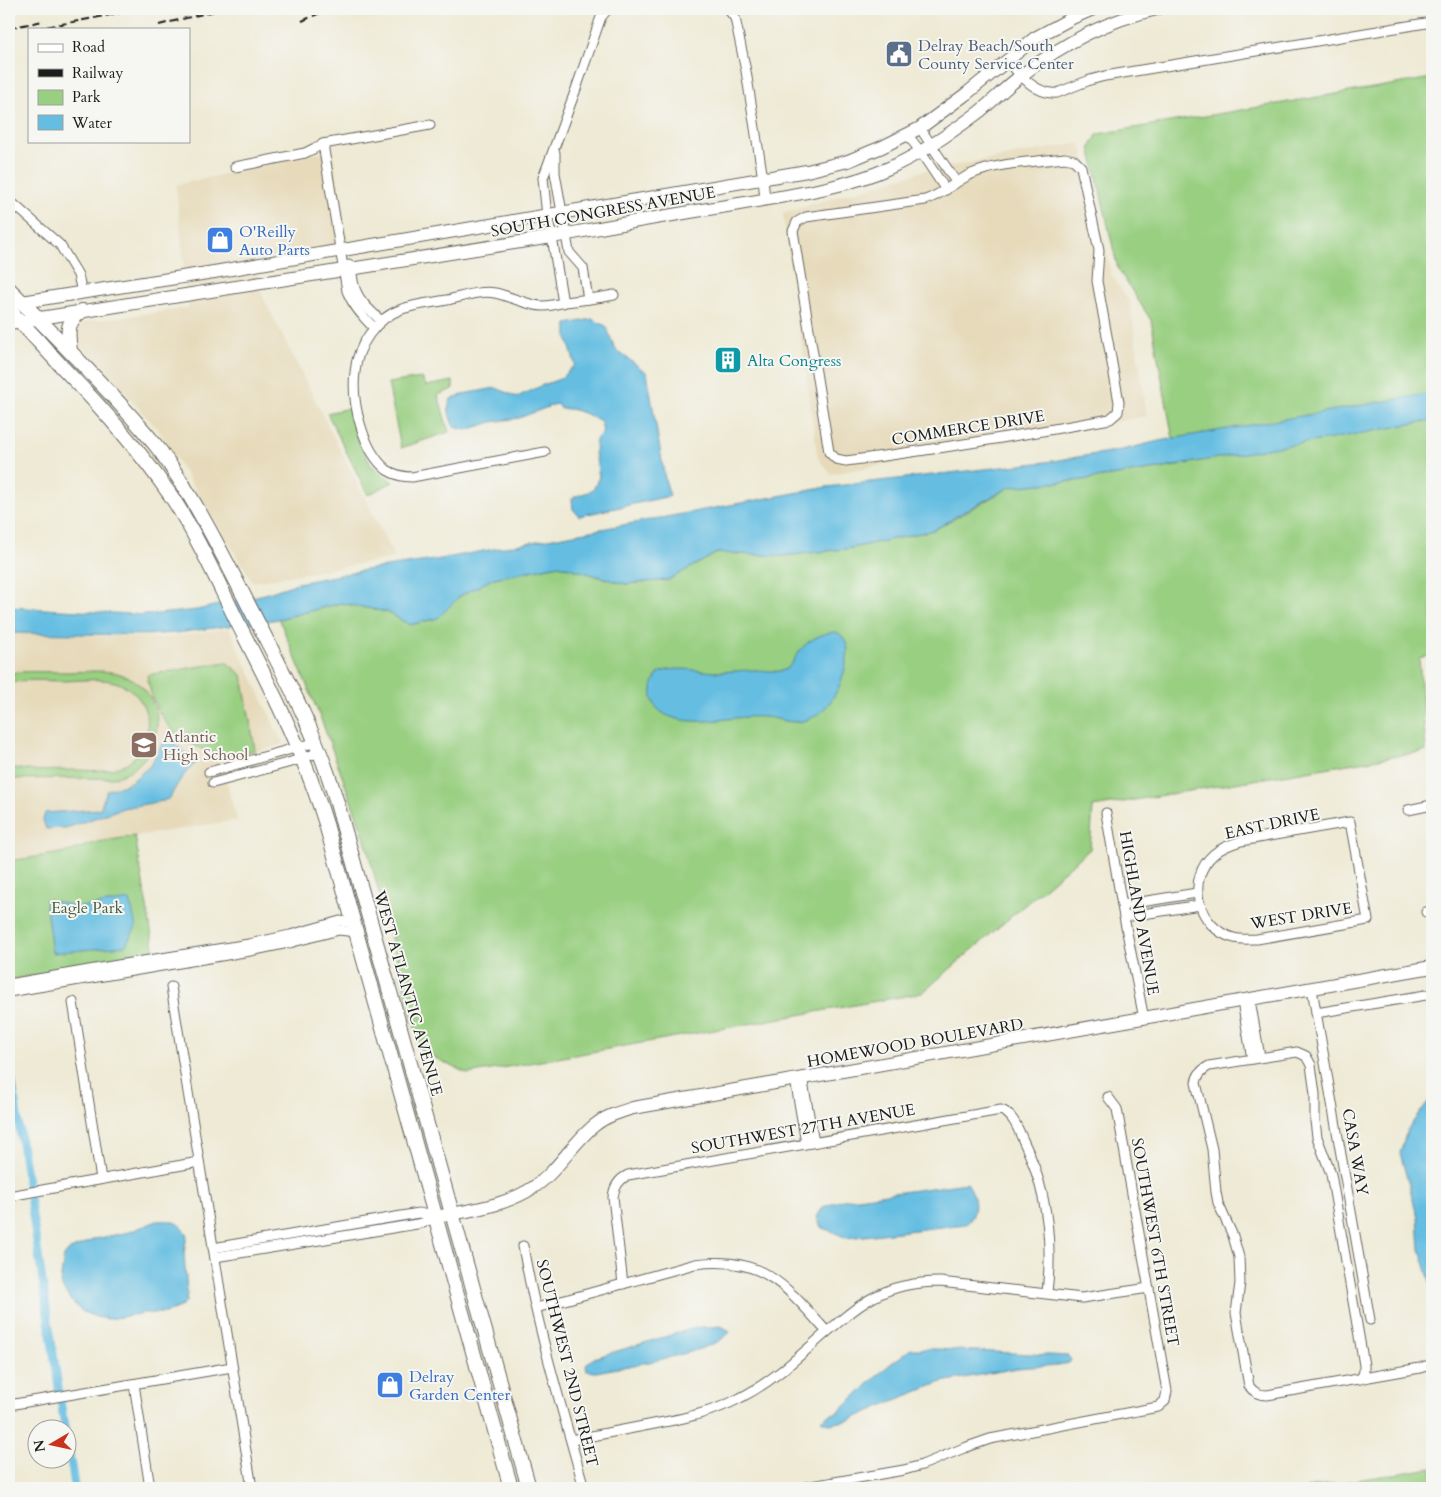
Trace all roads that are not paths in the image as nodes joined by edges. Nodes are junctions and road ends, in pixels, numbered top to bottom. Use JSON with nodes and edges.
{"nodes":[{"id":1,"x":608,"y":9,"type":"edge"},
{"id":2,"x":728,"y":9,"type":"edge"},
{"id":3,"x":1092,"y":9,"type":"edge"},
{"id":4,"x":1157,"y":9,"type":"edge"},
{"id":5,"x":1432,"y":22,"type":"edge"},
{"id":6,"x":1007,"y":60,"type":"junction"},
{"id":7,"x":1021,"y":76,"type":"junction"},
{"id":8,"x":430,"y":125,"type":"dead end"},
{"id":9,"x":920,"y":128,"type":"junction"},
{"id":10,"x":907,"y":134,"type":"junction"},
{"id":11,"x":323,"y":144,"type":"junction"},
{"id":12,"x":554,"y":148,"type":"junction"},
{"id":13,"x":926,"y":148,"type":"junction"},
{"id":14,"x":235,"y":166,"type":"dead end"},
{"id":15,"x":763,"y":179,"type":"junction"},
{"id":16,"x":956,"y":182,"type":"junction"},
{"id":17,"x":946,"y":190,"type":"junction"},
{"id":18,"x":765,"y":199,"type":"junction"},
{"id":19,"x":9,"y":200,"type":"edge"},
{"id":20,"x":562,"y":213,"type":"junction"},
{"id":21,"x":547,"y":216,"type":"junction"},
{"id":22,"x":566,"y":234,"type":"junction"},
{"id":23,"x":552,"y":237,"type":"junction"},
{"id":24,"x":341,"y":250,"type":"junction"},
{"id":25,"x":347,"y":270,"type":"junction"},
{"id":26,"x":214,"y":272,"type":"junction"},
{"id":27,"x":9,"y":289,"type":"edge"},
{"id":28,"x":82,"y":292,"type":"junction"},
{"id":29,"x":196,"y":294,"type":"junction"},
{"id":30,"x":614,"y":295,"type":"dead end"},
{"id":31,"x":588,"y":299,"type":"junction"},
{"id":32,"x":15,"y":303,"type":"edge"},
{"id":33,"x":563,"y":303,"type":"junction"},
{"id":34,"x":9,"y":310,"type":"edge"},
{"id":35,"x":82,"y":311,"type":"junction"},
{"id":36,"x":39,"y":318,"type":"junction"},
{"id":37,"x":381,"y":321,"type":"junction"},
{"id":38,"x":14,"y":322,"type":"edge"},
{"id":39,"x":374,"y":328,"type":"junction"},
{"id":40,"x":70,"y":351,"type":"junction"},
{"id":41,"x":545,"y":452,"type":"dead end"},
{"id":42,"x":208,"y":526,"type":"junction"},
{"id":43,"x":193,"y":534,"type":"junction"},
{"id":44,"x":318,"y":747,"type":"junction"},
{"id":45,"x":300,"y":753,"type":"junction"},
{"id":46,"x":209,"y":772,"type":"dead end"},
{"id":47,"x":213,"y":784,"type":"dead end"},
{"id":48,"x":1432,"y":806,"type":"edge"},
{"id":49,"x":1408,"y":810,"type":"dead end"},
{"id":50,"x":1106,"y":813,"type":"dead end"},
{"id":51,"x":1198,"y":899,"type":"junction"},
{"id":52,"x":1122,"y":906,"type":"junction"},
{"id":53,"x":1124,"y":917,"type":"junction"},
{"id":54,"x":1368,"y":920,"type":"joint"},
{"id":55,"x":355,"y":927,"type":"junction"},
{"id":56,"x":379,"y":951,"type":"junction"},
{"id":57,"x":1432,"y":968,"type":"edge"},
{"id":58,"x":118,"y":969,"type":"junction"},
{"id":59,"x":9,"y":984,"type":"edge"},
{"id":60,"x":171,"y":987,"type":"dead end"},
{"id":61,"x":1312,"y":989,"type":"junction"},
{"id":62,"x":9,"y":992,"type":"edge"},
{"id":63,"x":1432,"y":994,"type":"edge"},
{"id":64,"x":1246,"y":1000,"type":"junction"},
{"id":65,"x":73,"y":1002,"type":"dead end"},
{"id":66,"x":1316,"y":1013,"type":"junction"},
{"id":67,"x":1144,"y":1019,"type":"junction"},
{"id":68,"x":1256,"y":1058,"type":"junction"},
{"id":69,"x":799,"y":1078,"type":"junction"},
{"id":70,"x":1108,"y":1097,"type":"dead end"},
{"id":71,"x":810,"y":1142,"type":"junction"},
{"id":72,"x":199,"y":1162,"type":"junction"},
{"id":73,"x":101,"y":1179,"type":"junction"},
{"id":74,"x":9,"y":1196,"type":"edge"},
{"id":75,"x":452,"y":1213,"type":"junction"},
{"id":76,"x":436,"y":1217,"type":"junction"},
{"id":77,"x":523,"y":1246,"type":"dead end"},
{"id":78,"x":214,"y":1253,"type":"junction"},
{"id":79,"x":623,"y":1284,"type":"junction"},
{"id":80,"x":1149,"y":1288,"type":"junction"},
{"id":81,"x":1046,"y":1293,"type":"junction"},
{"id":82,"x":536,"y":1308,"type":"junction"},
{"id":83,"x":1370,"y":1320,"type":"dead end"},
{"id":84,"x":827,"y":1332,"type":"junction"},
{"id":85,"x":1432,"y":1364,"type":"edge"},
{"id":86,"x":232,"y":1367,"type":"junction"},
{"id":87,"x":1361,"y":1378,"type":"junction"},
{"id":88,"x":134,"y":1384,"type":"junction"},
{"id":89,"x":9,"y":1405,"type":"edge"},
{"id":90,"x":515,"y":1439,"type":"junction"},
{"id":91,"x":571,"y":1440,"type":"junction"},
{"id":92,"x":499,"y":1443,"type":"junction"},
{"id":93,"x":150,"y":1488,"type":"edge"},
{"id":94,"x":252,"y":1488,"type":"edge"},
{"id":95,"x":511,"y":1488,"type":"edge"},
{"id":96,"x":529,"y":1488,"type":"edge"},
{"id":97,"x":584,"y":1488,"type":"edge"},
{"id":98,"x":800,"y":1488,"type":"edge"}],
"edges":[{"from":1,"to":12,"type":"street"},
{"from":2,"to":15,"type":"street"},
{"from":3,"to":6,"type":"main road","name":"SOUTH CONGRESS AVENUE"},
{"from":4,"to":7,"type":"main road","name":"SOUTH CONGRESS AVENUE"},
{"from":5,"to":7,"type":"street"},
{"from":6,"to":7,"type":"street"},
{"from":6,"to":9,"type":"main road","name":"SOUTH CONGRESS AVENUE"},
{"from":7,"to":13,"type":"main road","name":"SOUTH CONGRESS AVENUE"},
{"from":8,"to":11,"type":"street"},
{"from":9,"to":10,"type":"main road","name":"SOUTH CONGRESS AVENUE"},
{"from":9,"to":13,"type":"street"},
{"from":10,"to":13,"type":"street"},
{"from":10,"to":15,"type":"main road","name":"SOUTH CONGRESS AVENUE"},
{"from":11,"to":14,"type":"street"},
{"from":11,"to":24,"type":"street"},
{"from":12,"to":20,"type":"street"},
{"from":12,"to":21,"type":"street"},
{"from":13,"to":16,"type":"street"},
{"from":13,"to":17,"type":"street"},
{"from":13,"to":18,"type":"main road","name":"SOUTH CONGRESS AVENUE"},
{"from":15,"to":18,"type":"street"},
{"from":15,"to":20,"type":"main road","name":"SOUTH CONGRESS AVENUE"},
{"from":16,"to":17,"type":"street","name":"COMMERCE DRIVE"},
{"from":16,"to":17,"type":"street","name":"COMMERCE DRIVE"},
{"from":18,"to":22,"type":"main road","name":"SOUTH CONGRESS AVENUE"},
{"from":19,"to":28,"type":"street"},
{"from":20,"to":21,"type":"main road","name":"SOUTH CONGRESS AVENUE"},
{"from":20,"to":22,"type":"street"},
{"from":21,"to":23,"type":"street"},
{"from":21,"to":24,"type":"main road","name":"SOUTH CONGRESS AVENUE"},
{"from":22,"to":23,"type":"main road","name":"SOUTH CONGRESS AVENUE"},
{"from":22,"to":31,"type":"street"},
{"from":23,"to":25,"type":"main road","name":"SOUTH CONGRESS AVENUE"},
{"from":23,"to":33,"type":"street"},
{"from":24,"to":25,"type":"street"},
{"from":24,"to":26,"type":"main road","name":"SOUTH CONGRESS AVENUE"},
{"from":25,"to":29,"type":"main road","name":"SOUTH CONGRESS AVENUE"},
{"from":25,"to":37,"type":"street"},
{"from":25,"to":39,"type":"street"},
{"from":26,"to":28,"type":"main road","name":"SOUTH CONGRESS AVENUE"},
{"from":26,"to":29,"type":"main road"},
{"from":27,"to":32,"type":"main road","name":"WEST ATLANTIC AVENUE"},
{"from":28,"to":32,"type":"main road","name":"SOUTH CONGRESS AVENUE"},
{"from":29,"to":35,"type":"main road","name":"SOUTH CONGRESS AVENUE"},
{"from":30,"to":31,"type":"street"},
{"from":31,"to":33,"type":"street"},
{"from":32,"to":36,"type":"main road","name":"WEST ATLANTIC AVENUE"},
{"from":33,"to":37,"type":"street"},
{"from":34,"to":38,"type":"main road","name":"WEST ATLANTIC AVENUE"},
{"from":35,"to":36,"type":"main road","name":"SOUTH CONGRESS AVENUE"},
{"from":35,"to":40,"type":"main road"},
{"from":36,"to":38,"type":"main road","name":"SOUTH CONGRESS AVENUE"},
{"from":36,"to":40,"type":"main road","name":"WEST ATLANTIC AVENUE"},
{"from":37,"to":39,"type":"street"},
{"from":38,"to":43,"type":"main road","name":"WEST ATLANTIC AVENUE"},
{"from":39,"to":41,"type":"street"},
{"from":40,"to":42,"type":"main road","name":"WEST ATLANTIC AVENUE"},
{"from":42,"to":43,"type":"street"},
{"from":42,"to":44,"type":"main road","name":"WEST ATLANTIC AVENUE"},
{"from":43,"to":45,"type":"main road","name":"WEST ATLANTIC AVENUE"},
{"from":44,"to":45,"type":"street"},
{"from":44,"to":56,"type":"main road","name":"WEST ATLANTIC AVENUE"},
{"from":45,"to":46,"type":"street"},
{"from":45,"to":47,"type":"street"},
{"from":45,"to":55,"type":"main road","name":"WEST ATLANTIC AVENUE"},
{"from":48,"to":49,"type":"street"},
{"from":50,"to":52,"type":"street","name":"HIGHLAND AVENUE"},
{"from":51,"to":52,"type":"street"},
{"from":51,"to":53,"type":"street"},
{"from":51,"to":54,"type":"street","name":"WEST DRIVE"},
{"from":51,"to":54,"type":"street","name":"EAST DRIVE"},
{"from":52,"to":53,"type":"street","name":"HIGHLAND AVENUE"},
{"from":53,"to":67,"type":"street","name":"HIGHLAND AVENUE"},
{"from":55,"to":56,"type":"main road"},
{"from":55,"to":58,"type":"street"},
{"from":55,"to":76,"type":"main road","name":"WEST ATLANTIC AVENUE"},
{"from":56,"to":75,"type":"main road","name":"WEST ATLANTIC AVENUE"},
{"from":57,"to":61,"type":"main road","name":"HOMEWOOD BOULEVARD"},
{"from":58,"to":59,"type":"street"},
{"from":58,"to":62,"type":"street"},
{"from":60,"to":72,"type":"street"},
{"from":61,"to":64,"type":"main road","name":"HOMEWOOD BOULEVARD"},
{"from":61,"to":66,"type":"street","name":"CASA WAY"},
{"from":63,"to":66,"type":"street"},
{"from":64,"to":67,"type":"main road","name":"HOMEWOOD BOULEVARD"},
{"from":64,"to":68,"type":"street"},
{"from":65,"to":73,"type":"street"},
{"from":66,"to":83,"type":"street","name":"CASA WAY"},
{"from":67,"to":69,"type":"main road","name":"HOMEWOOD BOULEVARD"},
{"from":68,"to":87,"type":"street"},
{"from":68,"to":87,"type":"street"},
{"from":69,"to":71,"type":"street"},
{"from":69,"to":75,"type":"main road","name":"HOMEWOOD BOULEVARD"},
{"from":70,"to":80,"type":"street","name":"SOUTHWEST 6TH STREET"},
{"from":71,"to":79,"type":"street","name":"SOUTHWEST 27TH AVENUE"},
{"from":71,"to":81,"type":"street","name":"SOUTHWEST 27TH AVENUE"},
{"from":72,"to":73,"type":"street"},
{"from":72,"to":78,"type":"street"},
{"from":73,"to":74,"type":"street"},
{"from":75,"to":76,"type":"main road","name":"HOMEWOOD BOULEVARD"},
{"from":75,"to":90,"type":"main road","name":"WEST ATLANTIC AVENUE"},
{"from":76,"to":78,"type":"street"},
{"from":76,"to":92,"type":"main road","name":"WEST ATLANTIC AVENUE"},
{"from":77,"to":82,"type":"street","name":"SOUTHWEST 2ND STREET"},
{"from":78,"to":86,"type":"street"},
{"from":79,"to":82,"type":"street"},
{"from":79,"to":84,"type":"street"},
{"from":80,"to":81,"type":"street"},
{"from":80,"to":98,"type":"street","name":"SOUTHWEST 6TH STREET"},
{"from":81,"to":84,"type":"street"},
{"from":82,"to":91,"type":"street","name":"SOUTHWEST 2ND STREET"},
{"from":84,"to":91,"type":"street"},
{"from":85,"to":87,"type":"street"},
{"from":86,"to":88,"type":"street"},
{"from":86,"to":94,"type":"street"},
{"from":88,"to":89,"type":"street"},
{"from":88,"to":93,"type":"street"},
{"from":90,"to":92,"type":"main road"},
{"from":90,"to":96,"type":"main road","name":"WEST ATLANTIC AVENUE"},
{"from":91,"to":97,"type":"street","name":"SOUTHWEST 2ND STREET"},
{"from":92,"to":95,"type":"main road","name":"WEST ATLANTIC AVENUE"}]}
